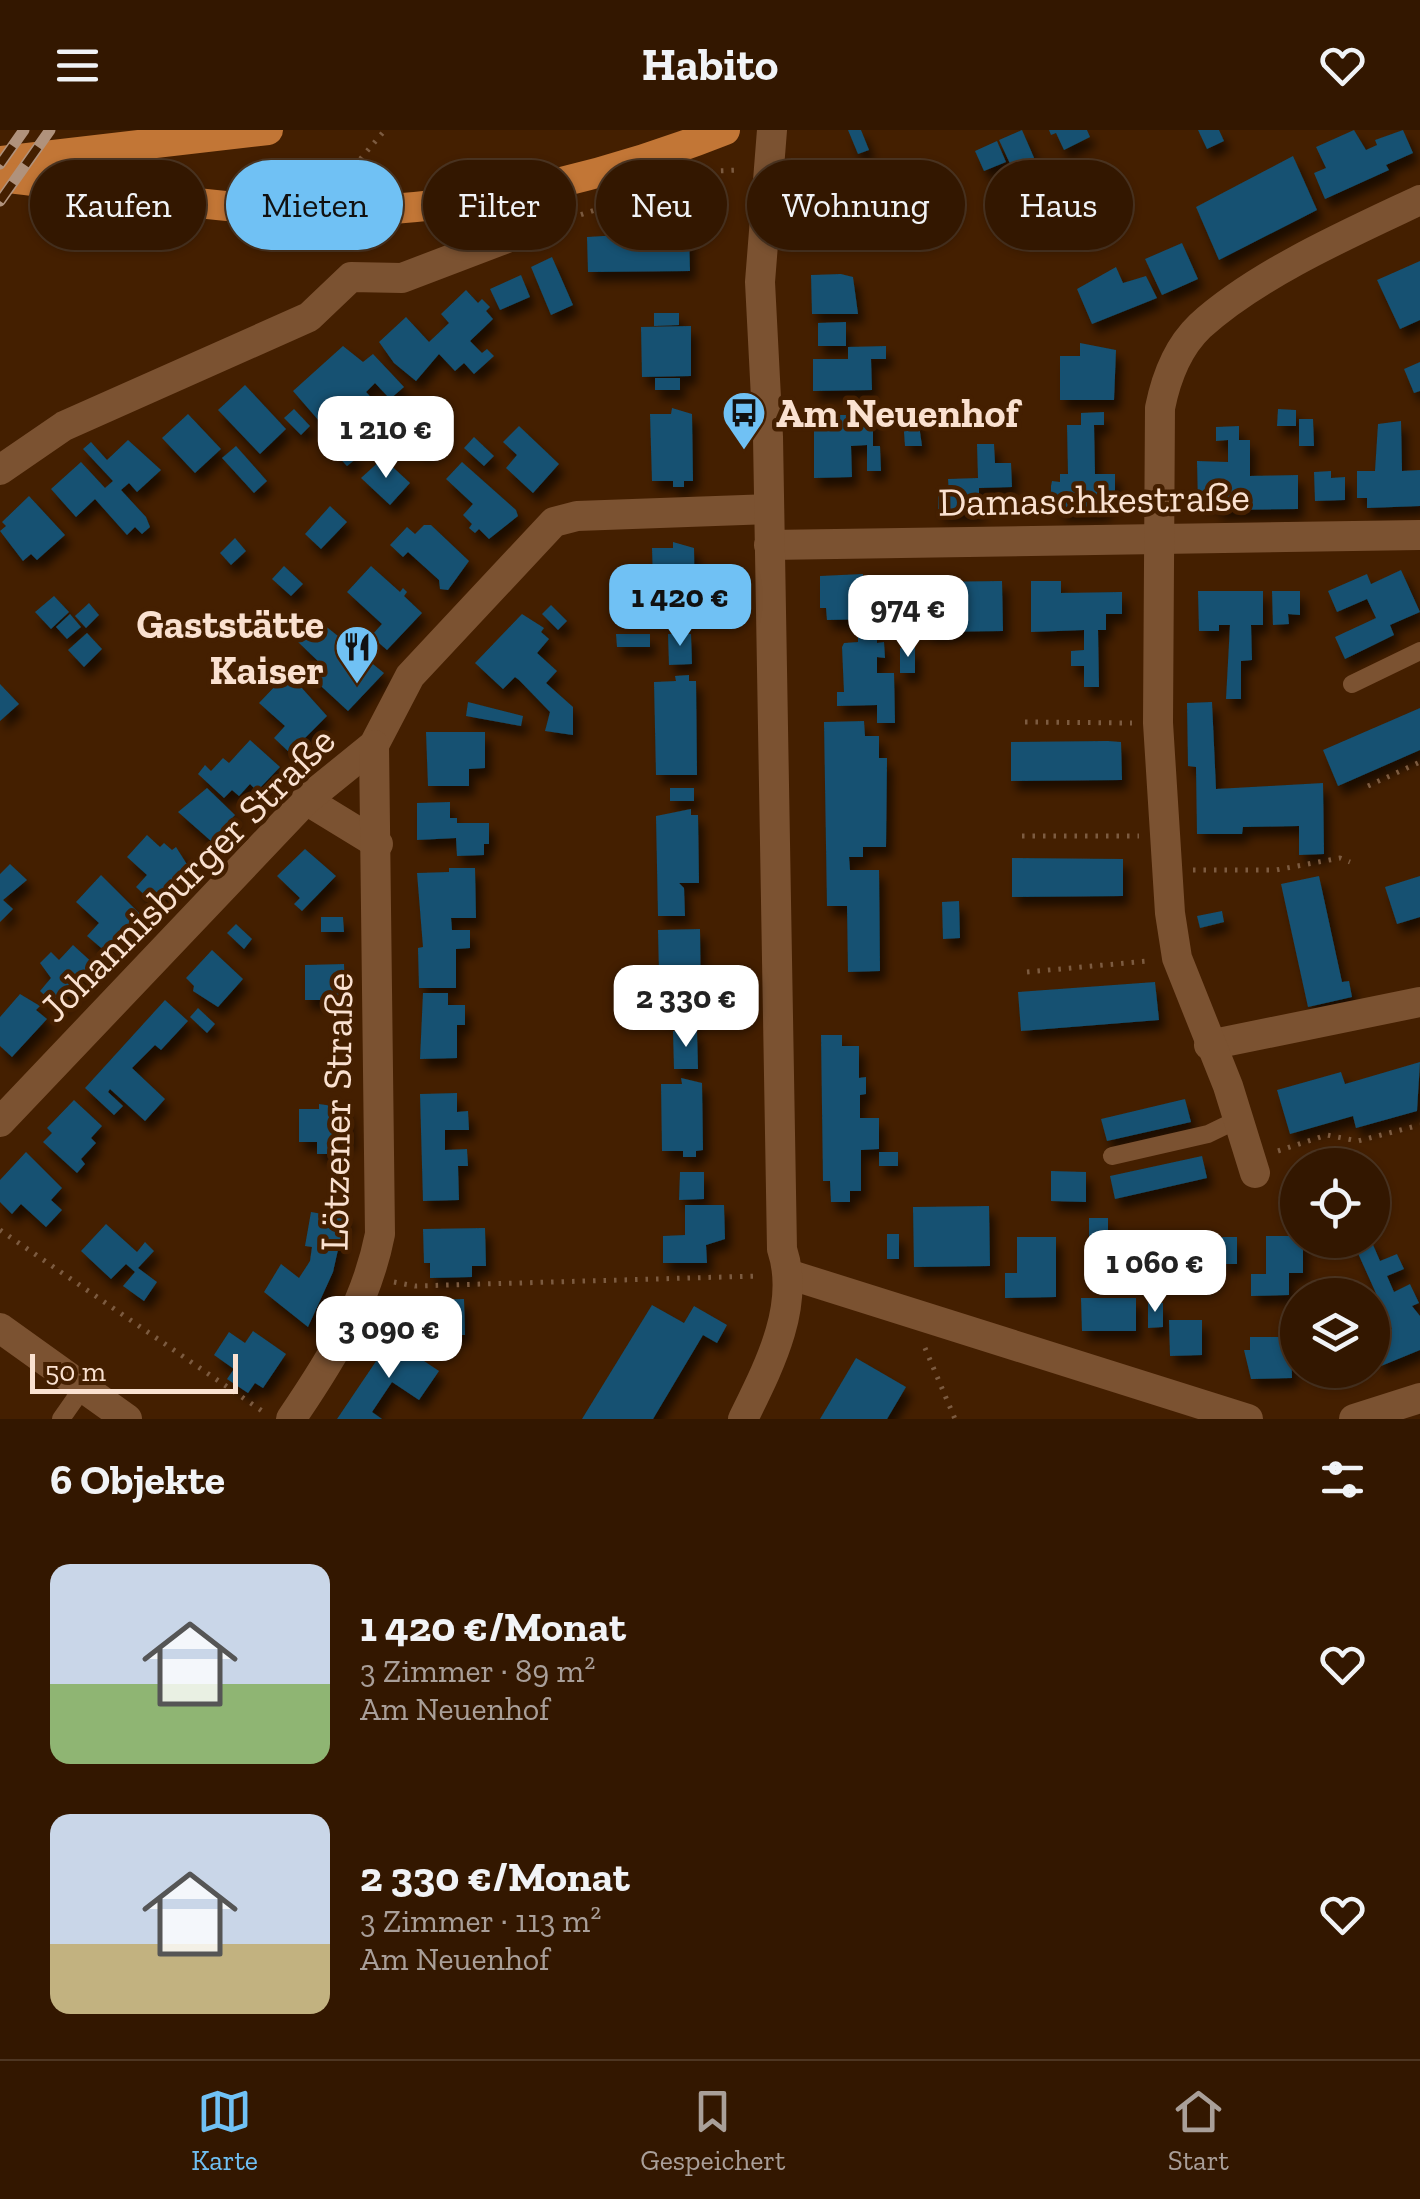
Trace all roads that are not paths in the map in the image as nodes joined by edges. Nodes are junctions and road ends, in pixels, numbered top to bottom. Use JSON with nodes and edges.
{"nodes":[{"id":1,"x":268,"y":130,"type":"edge"},
{"id":2,"x":725,"y":130,"type":"edge"},
{"id":3,"x":772,"y":130,"type":"edge"},
{"id":4,"x":0,"y":161,"type":"edge"},
{"id":5,"x":0,"y":177,"type":"edge"},
{"id":6,"x":1420,"y":200,"type":"edge"},
{"id":7,"x":476,"y":250,"type":"edge"},
{"id":8,"x":0,"y":470,"type":"edge"},
{"id":9,"x":769,"y":509,"type":"junction"},
{"id":10,"x":1420,"y":535,"type":"edge"},
{"id":11,"x":1160,"y":536,"type":"junction"},
{"id":12,"x":769,"y":546,"type":"junction"},
{"id":13,"x":1420,"y":651,"type":"edge"},
{"id":14,"x":1352,"y":684,"type":"dead end"},
{"id":15,"x":374,"y":745,"type":"junction"},
{"id":16,"x":306,"y":800,"type":"junction"},
{"id":17,"x":378,"y":844,"type":"junction"},
{"id":18,"x":1420,"y":1002,"type":"edge"},
{"id":19,"x":1209,"y":1045,"type":"junction"},
{"id":20,"x":1239,"y":1119,"type":"junction"},
{"id":21,"x":0,"y":1122,"type":"edge"},
{"id":22,"x":1112,"y":1156,"type":"dead end"},
{"id":23,"x":1253,"y":1166,"type":"road end"},
{"id":24,"x":791,"y":1275,"type":"junction"},
{"id":25,"x":0,"y":1328,"type":"edge"},
{"id":26,"x":82,"y":1388,"type":"junction"},
{"id":27,"x":1420,"y":1398,"type":"edge"},
{"id":28,"x":1375,"y":1416,"type":"edge"},
{"id":29,"x":62,"y":1419,"type":"edge"},
{"id":30,"x":127,"y":1419,"type":"edge"},
{"id":31,"x":290,"y":1419,"type":"edge"},
{"id":32,"x":743,"y":1419,"type":"edge"},
{"id":33,"x":1248,"y":1419,"type":"edge"}],
"edges":[{"from":1,"to":4,"type":"highway"},
{"from":2,"to":5,"type":"highway"},
{"from":3,"to":9,"type":"street"},
{"from":6,"to":11,"type":"street"},
{"from":7,"to":8,"type":"street"},
{"from":9,"to":12,"type":"street"},
{"from":9,"to":15,"type":"street","name":"Johannisburger Straße"},
{"from":10,"to":11,"type":"street","name":"Damaschkestraße"},
{"from":11,"to":12,"type":"street","name":"Damaschkestraße"},
{"from":11,"to":19,"type":"street"},
{"from":12,"to":24,"type":"street"},
{"from":13,"to":14,"type":"lane"},
{"from":15,"to":16,"type":"street","name":"Johannisburger Straße"},
{"from":15,"to":17,"type":"street","name":"Lötzener Straße"},
{"from":16,"to":17,"type":"street"},
{"from":16,"to":21,"type":"street","name":"Johannisburger Straße"},
{"from":17,"to":31,"type":"street","name":"Lötzener Straße"},
{"from":18,"to":19,"type":"street"},
{"from":19,"to":20,"type":"street"},
{"from":20,"to":22,"type":"lane"},
{"from":20,"to":23,"type":"street"},
{"from":24,"to":32,"type":"street"},
{"from":24,"to":33,"type":"street"},
{"from":25,"to":26,"type":"street"},
{"from":26,"to":29,"type":"lane"},
{"from":26,"to":30,"type":"street"},
{"from":27,"to":28,"type":"street"}]}
